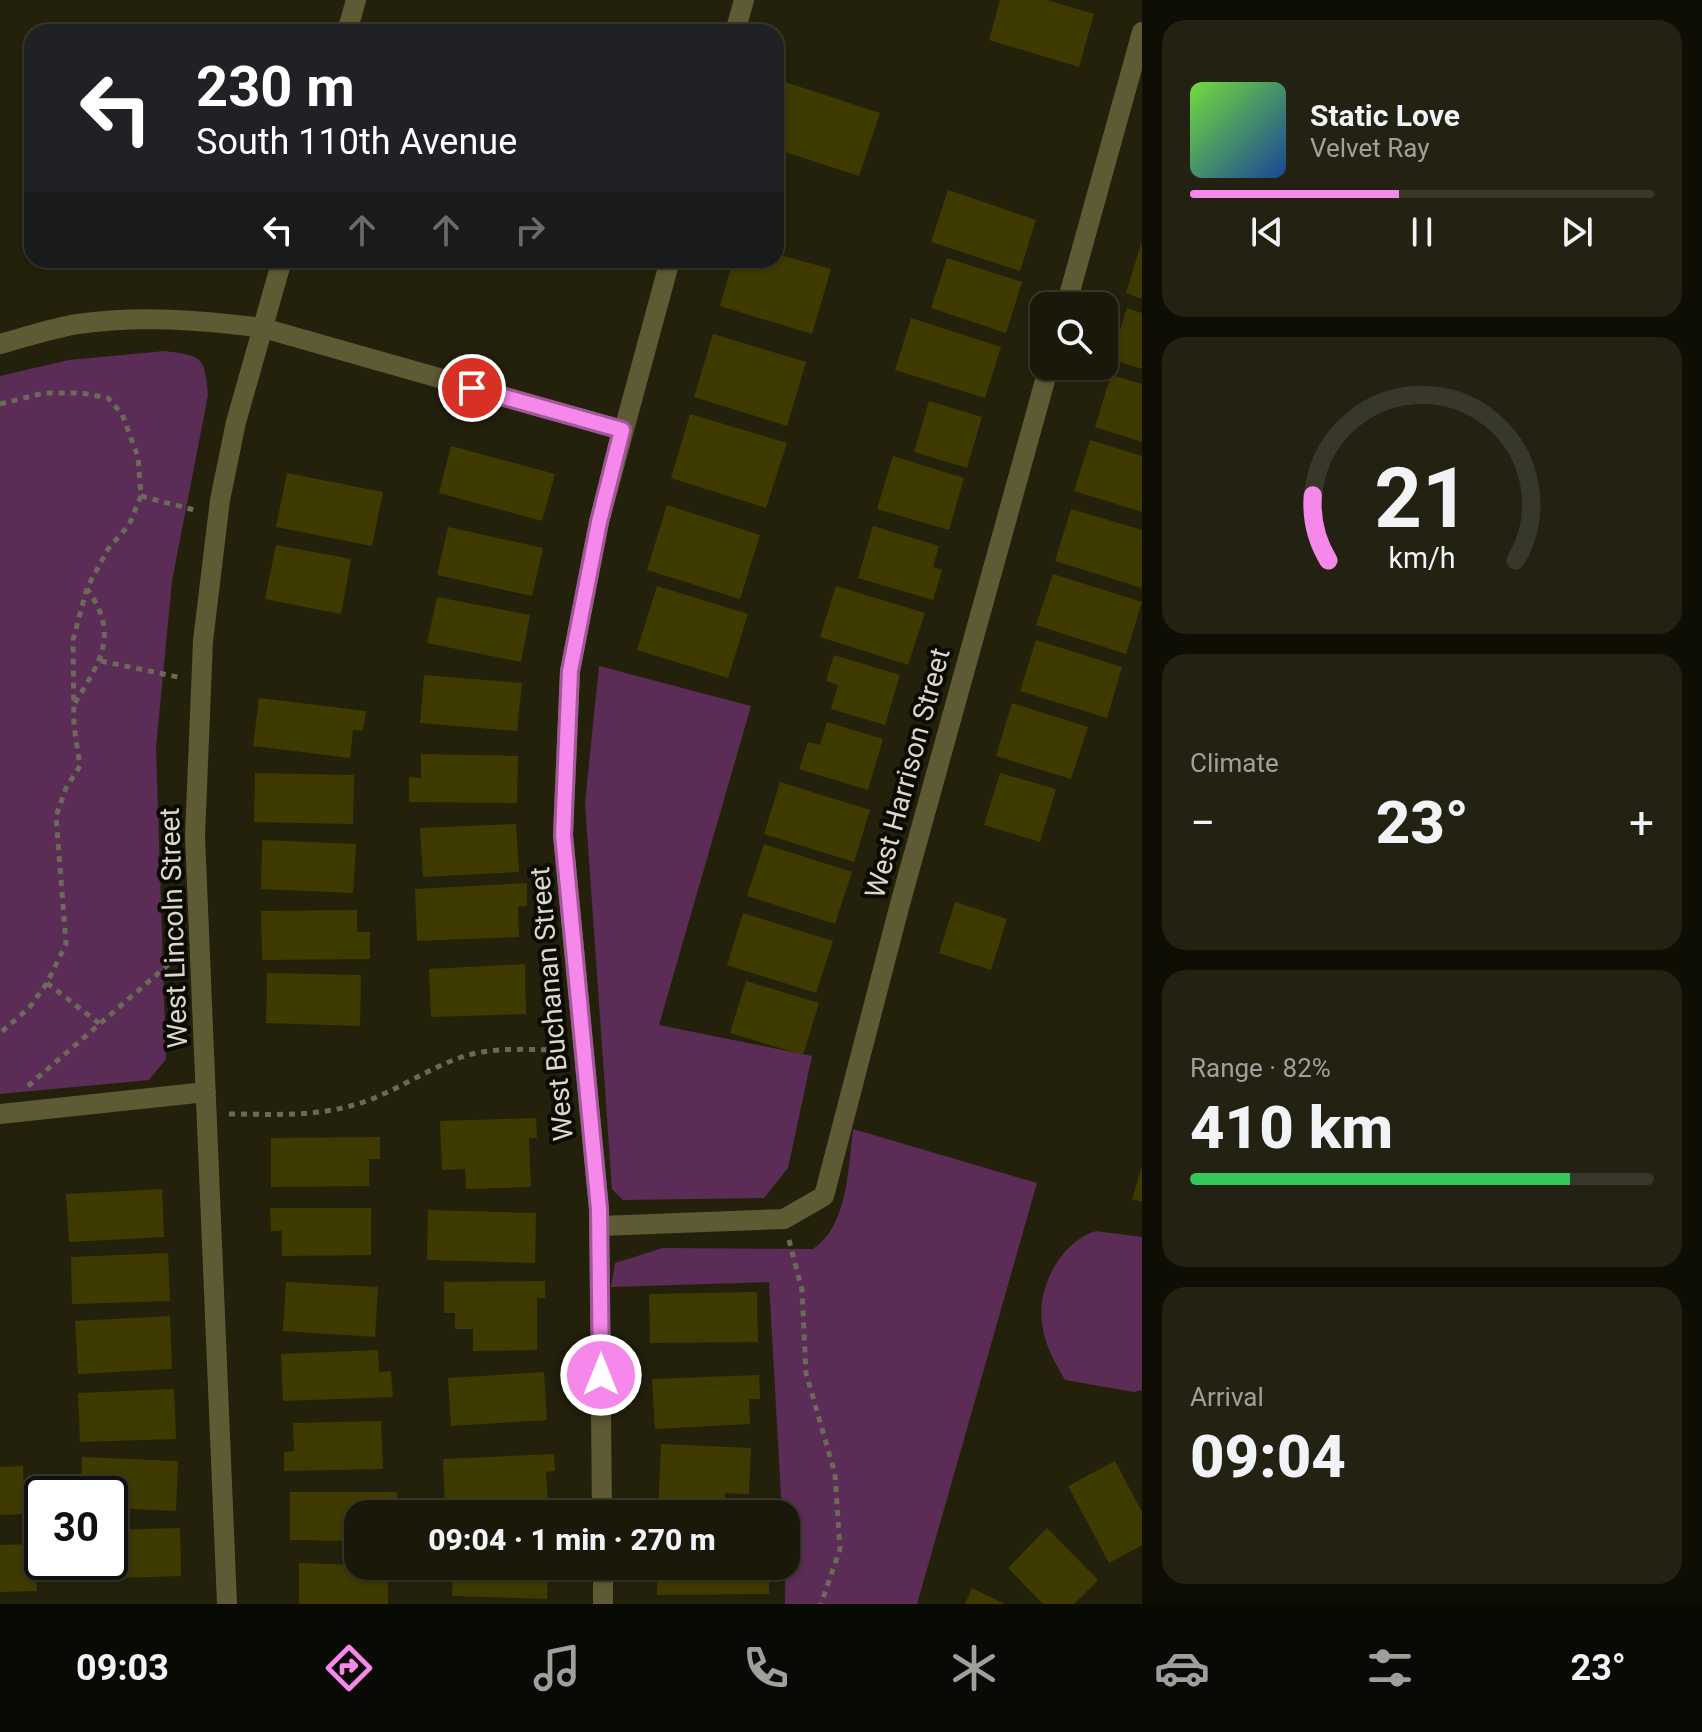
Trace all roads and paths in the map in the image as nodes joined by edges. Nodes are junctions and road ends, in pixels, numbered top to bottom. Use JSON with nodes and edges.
{"nodes":[{"id":1,"x":356,"y":0,"type":"edge"},
{"id":2,"x":744,"y":0,"type":"edge"},
{"id":3,"x":349,"y":24,"type":"edge"},
{"id":4,"x":737,"y":24,"type":"edge"},
{"id":5,"x":1142,"y":32,"type":"edge"},
{"id":6,"x":280,"y":268,"type":"edge"},
{"id":7,"x":668,"y":268,"type":"edge"},
{"id":8,"x":1070,"y":292,"type":"edge"},
{"id":9,"x":263,"y":328,"type":"junction"},
{"id":10,"x":0,"y":344,"type":"edge"},
{"id":11,"x":1045,"y":380,"type":"edge"},
{"id":12,"x":0,"y":404,"type":"edge"},
{"id":13,"x":622,"y":430,"type":"junction"},
{"id":14,"x":141,"y":496,"type":"junction"},
{"id":15,"x":218,"y":516,"type":"junction"},
{"id":16,"x":87,"y":588,"type":"junction"},
{"id":17,"x":101,"y":661,"type":"junction"},
{"id":18,"x":201,"y":681,"type":"junction"},
{"id":19,"x":74,"y":706,"type":"junction"},
{"id":20,"x":199,"y":938,"type":"junction"},
{"id":21,"x":47,"y":983,"type":"junction"},
{"id":22,"x":100,"y":1024,"type":"junction"},
{"id":23,"x":0,"y":1033,"type":"edge"},
{"id":24,"x":584,"y":1049,"type":"junction"},
{"id":25,"x":22,"y":1091,"type":"dead end"},
{"id":26,"x":206,"y":1092,"type":"junction"},
{"id":27,"x":0,"y":1114,"type":"edge"},
{"id":28,"x":207,"y":1114,"type":"junction"},
{"id":29,"x":784,"y":1219,"type":"junction"},
{"id":30,"x":600,"y":1226,"type":"junction"},
{"id":31,"x":602,"y":1500,"type":"edge"},
{"id":32,"x":603,"y":1580,"type":"edge"},
{"id":33,"x":227,"y":1604,"type":"edge"},
{"id":34,"x":603,"y":1604,"type":"edge"},
{"id":35,"x":821,"y":1604,"type":"edge"}],
"edges":[{"from":1,"to":3,"type":"street"},
{"from":2,"to":4,"type":"street"},
{"from":5,"to":8,"type":"street"},
{"from":6,"to":9,"type":"street","name":"West Lincoln Street"},
{"from":7,"to":13,"type":"street","name":"West Buchanan Street"},
{"from":9,"to":10,"type":"street"},
{"from":9,"to":13,"type":"street"},
{"from":9,"to":15,"type":"street","name":"West Lincoln Street"},
{"from":11,"to":29,"type":"street","name":"West Harrison Street"},
{"from":12,"to":14,"type":"path"},
{"from":13,"to":24,"type":"street","name":"West Buchanan Street"},
{"from":14,"to":15,"type":"path"},
{"from":14,"to":16,"type":"path"},
{"from":15,"to":18,"type":"street","name":"West Lincoln Street"},
{"from":16,"to":17,"type":"path"},
{"from":16,"to":19,"type":"path"},
{"from":17,"to":18,"type":"path"},
{"from":17,"to":19,"type":"path"},
{"from":18,"to":20,"type":"street","name":"West Lincoln Street"},
{"from":19,"to":21,"type":"path"},
{"from":20,"to":22,"type":"path"},
{"from":20,"to":26,"type":"street","name":"West Lincoln Street"},
{"from":21,"to":22,"type":"path"},
{"from":21,"to":23,"type":"path"},
{"from":22,"to":25,"type":"path"},
{"from":24,"to":28,"type":"path"},
{"from":24,"to":30,"type":"street","name":"West Buchanan Street"},
{"from":26,"to":27,"type":"street"},
{"from":26,"to":28,"type":"street","name":"West Lincoln Street"},
{"from":28,"to":33,"type":"street","name":"West Lincoln Street"},
{"from":29,"to":30,"type":"street"},
{"from":29,"to":35,"type":"path"},
{"from":30,"to":31,"type":"street","name":"West Buchanan Street"},
{"from":32,"to":34,"type":"street"}]}
